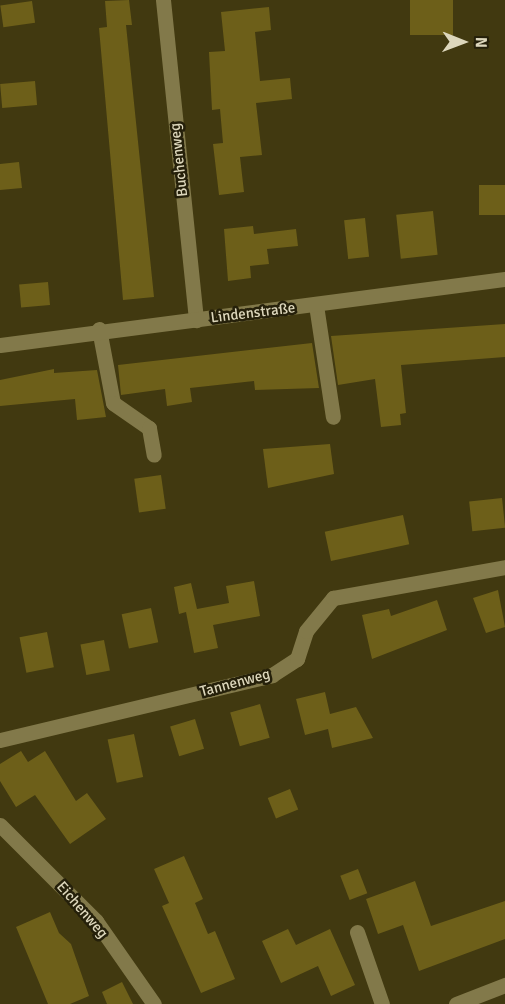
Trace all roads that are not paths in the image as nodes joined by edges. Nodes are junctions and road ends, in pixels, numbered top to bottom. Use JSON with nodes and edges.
{"nodes":[{"id":1,"x":163,"y":0,"type":"edge"},
{"id":2,"x":505,"y":279,"type":"edge"},
{"id":3,"x":316,"y":305,"type":"junction"},
{"id":4,"x":196,"y":320,"type":"junction"},
{"id":5,"x":99,"y":329,"type":"junction"},
{"id":6,"x":0,"y":345,"type":"edge"},
{"id":7,"x":333,"y":417,"type":"dead end"},
{"id":8,"x":154,"y":455,"type":"dead end"},
{"id":9,"x":505,"y":567,"type":"edge"},
{"id":10,"x":0,"y":740,"type":"edge"},
{"id":11,"x":0,"y":825,"type":"edge"},
{"id":12,"x":357,"y":932,"type":"dead end"},
{"id":13,"x":505,"y":985,"type":"edge"},
{"id":14,"x":154,"y":1004,"type":"edge"},
{"id":15,"x":382,"y":1004,"type":"edge"},
{"id":16,"x":456,"y":1004,"type":"edge"}],
"edges":[{"from":1,"to":4,"type":"street","name":"Buchenweg"},
{"from":2,"to":3,"type":"street","name":"Lindenstraße"},
{"from":3,"to":4,"type":"street","name":"Lindenstraße"},
{"from":3,"to":7,"type":"street"},
{"from":4,"to":5,"type":"street","name":"Lindenstraße"},
{"from":5,"to":6,"type":"street","name":"Lindenstraße"},
{"from":5,"to":8,"type":"street"},
{"from":9,"to":10,"type":"street","name":"Tannenweg"},
{"from":11,"to":14,"type":"street","name":"Eichenweg"},
{"from":12,"to":15,"type":"street"},
{"from":13,"to":16,"type":"street"}]}
